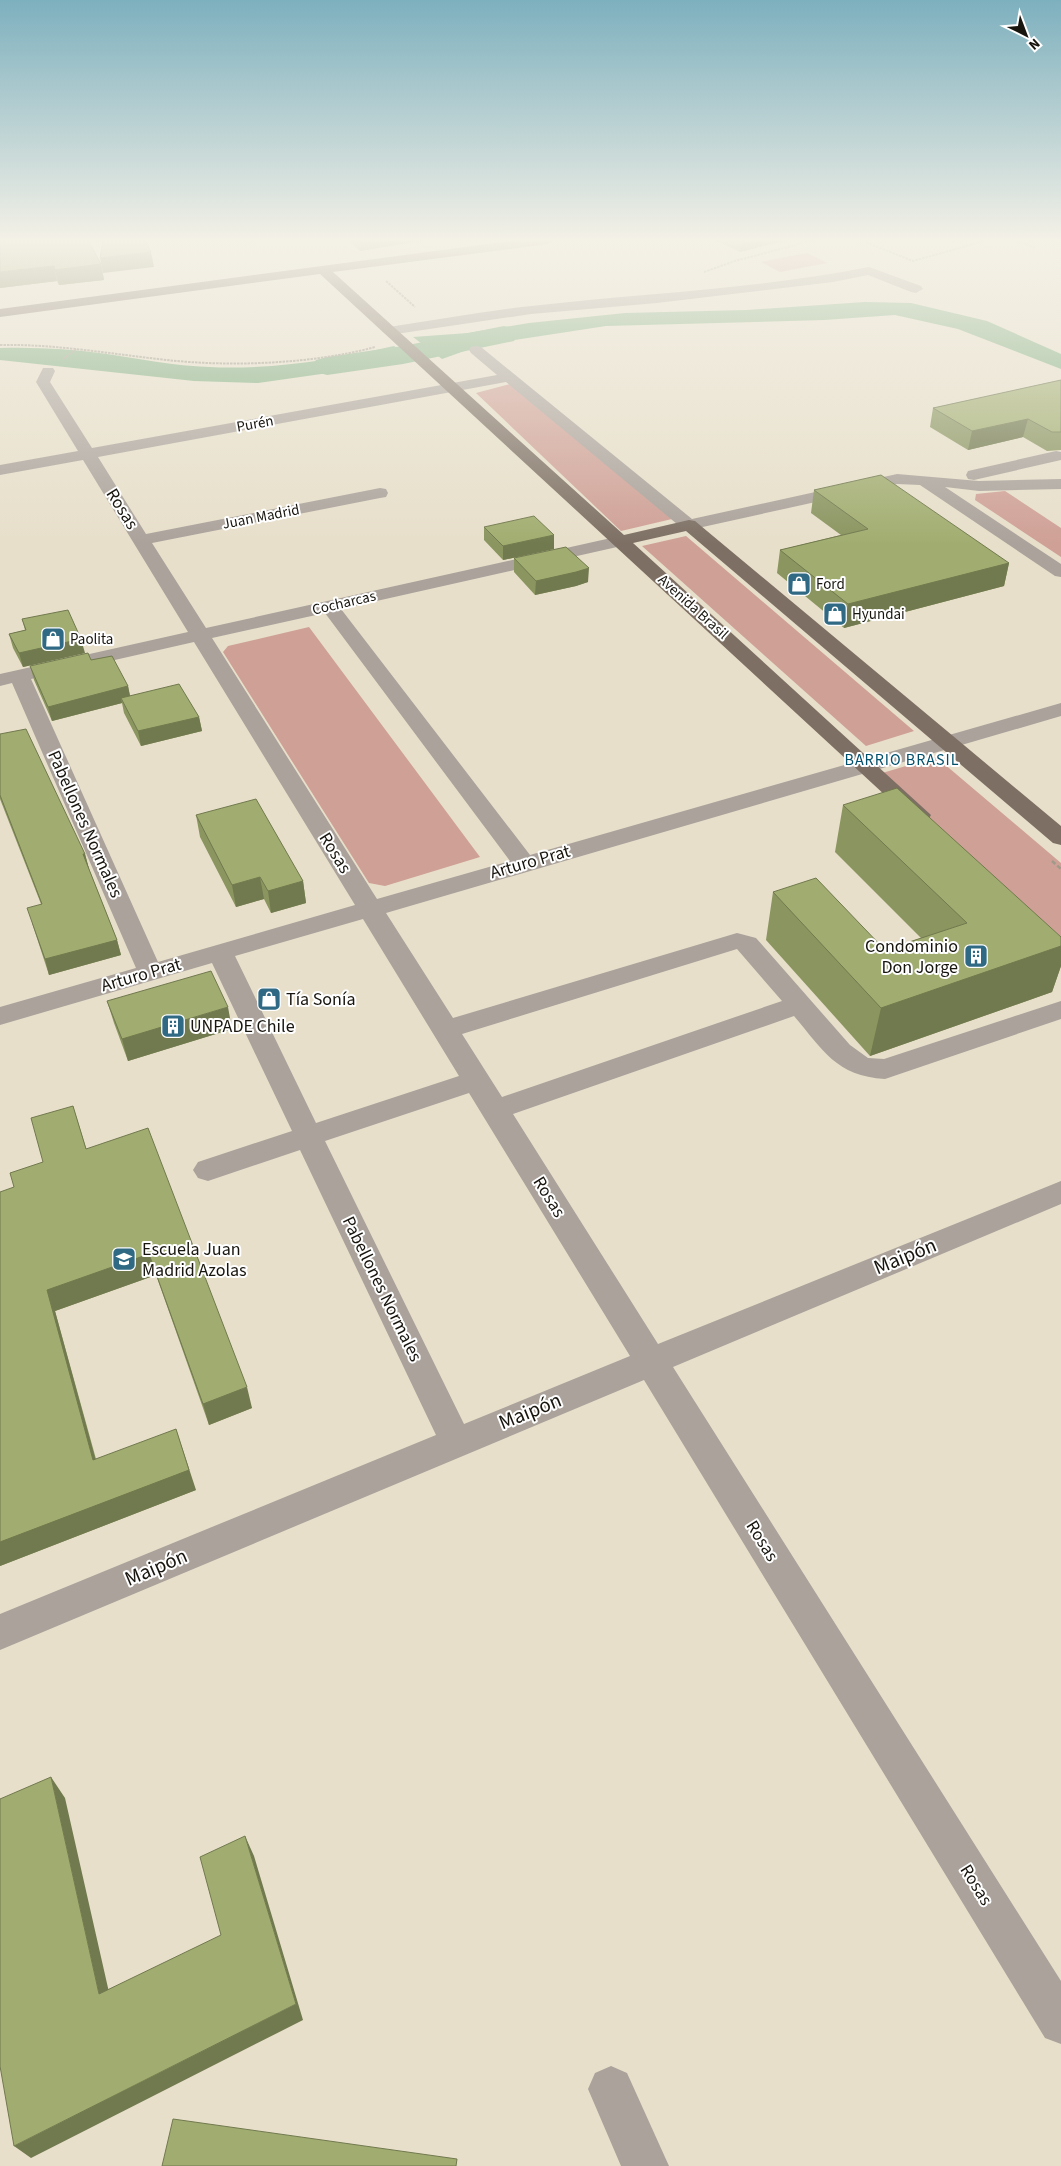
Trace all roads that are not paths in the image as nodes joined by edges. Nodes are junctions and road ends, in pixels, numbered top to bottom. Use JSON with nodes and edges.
{"nodes":[{"id":1,"x":403,"y":341,"type":"edge"},
{"id":2,"x":476,"y":350,"type":"dead end"},
{"id":3,"x":48,"y":371,"type":"dead end"},
{"id":4,"x":510,"y":378,"type":"junction"},
{"id":5,"x":452,"y":388,"type":"junction"},
{"id":6,"x":88,"y":454,"type":"junction"},
{"id":7,"x":1056,"y":456,"type":"dead end"},
{"id":8,"x":0,"y":470,"type":"edge"},
{"id":9,"x":921,"y":480,"type":"junction"},
{"id":10,"x":944,"y":483,"type":"junction"},
{"id":11,"x":1061,"y":484,"type":"edge"},
{"id":12,"x":380,"y":493,"type":"dead end"},
{"id":13,"x":689,"y":525,"type":"junction"},
{"id":14,"x":141,"y":540,"type":"junction"},
{"id":15,"x":620,"y":540,"type":"junction"},
{"id":16,"x":1061,"y":572,"type":"edge"},
{"id":17,"x":328,"y":606,"type":"junction"},
{"id":18,"x":200,"y":635,"type":"junction"},
{"id":19,"x":9,"y":678,"type":"edge"},
{"id":20,"x":1061,"y":709,"type":"edge"},
{"id":21,"x":946,"y":742,"type":"junction"},
{"id":22,"x":866,"y":765,"type":"junction"},
{"id":23,"x":933,"y":827,"type":"edge"},
{"id":24,"x":1061,"y":838,"type":"edge"},
{"id":25,"x":525,"y":864,"type":"junction"},
{"id":26,"x":370,"y":909,"type":"junction"},
{"id":27,"x":221,"y":952,"type":"junction"},
{"id":28,"x":150,"y":972,"type":"junction"},
{"id":29,"x":799,"y":1005,"type":"junction"},
{"id":30,"x":1061,"y":1010,"type":"edge"},
{"id":31,"x":0,"y":1016,"type":"edge"},
{"id":32,"x":445,"y":1030,"type":"junction"},
{"id":33,"x":476,"y":1080,"type":"junction"},
{"id":34,"x":495,"y":1110,"type":"junction"},
{"id":35,"x":308,"y":1136,"type":"junction"},
{"id":36,"x":208,"y":1170,"type":"dead end"},
{"id":37,"x":1061,"y":1192,"type":"edge"},
{"id":38,"x":651,"y":1361,"type":"junction"},
{"id":39,"x":456,"y":1442,"type":"junction"},
{"id":40,"x":0,"y":1632,"type":"edge"},
{"id":41,"x":1061,"y":2022,"type":"edge"},
{"id":42,"x":611,"y":2089,"type":"dead end"},
{"id":43,"x":645,"y":2166,"type":"edge"}],
"edges":[{"from":1,"to":5,"type":"main road","name":"Avenida Brasil"},
{"from":2,"to":4,"type":"street"},
{"from":3,"to":6,"type":"street","name":"Rosas"},
{"from":4,"to":5,"type":"street","name":"Purén"},
{"from":4,"to":13,"type":"street"},
{"from":5,"to":6,"type":"street","name":"Purén"},
{"from":5,"to":15,"type":"main road","name":"Avenida Brasil"},
{"from":6,"to":8,"type":"street","name":"Purén"},
{"from":6,"to":14,"type":"street","name":"Rosas"},
{"from":7,"to":10,"type":"street"},
{"from":9,"to":10,"type":"street"},
{"from":9,"to":13,"type":"street"},
{"from":9,"to":16,"type":"street"},
{"from":10,"to":11,"type":"street"},
{"from":12,"to":14,"type":"street","name":"Juan Madrid"},
{"from":13,"to":15,"type":"main road","name":"Cocharcas"},
{"from":13,"to":21,"type":"main road"},
{"from":14,"to":18,"type":"street","name":"Rosas"},
{"from":15,"to":17,"type":"street","name":"Cocharcas"},
{"from":15,"to":22,"type":"main road","name":"Avenida Brasil"},
{"from":17,"to":18,"type":"street","name":"Cocharcas"},
{"from":17,"to":25,"type":"street"},
{"from":18,"to":19,"type":"street","name":"Cocharcas"},
{"from":18,"to":26,"type":"street","name":"Rosas"},
{"from":19,"to":28,"type":"street","name":"Pabellones Normales"},
{"from":20,"to":21,"type":"street","name":"Arturo Prat"},
{"from":21,"to":22,"type":"street","name":"Arturo Prat"},
{"from":21,"to":24,"type":"main road"},
{"from":22,"to":23,"type":"main road","name":"Avenida Brasil"},
{"from":22,"to":25,"type":"street","name":"Arturo Prat"},
{"from":25,"to":26,"type":"street","name":"Arturo Prat"},
{"from":26,"to":27,"type":"street","name":"Arturo Prat"},
{"from":26,"to":32,"type":"street","name":"Rosas"},
{"from":27,"to":28,"type":"street","name":"Arturo Prat"},
{"from":27,"to":35,"type":"street","name":"Pabellones Normales"},
{"from":28,"to":31,"type":"street","name":"Arturo Prat"},
{"from":29,"to":30,"type":"street"},
{"from":29,"to":32,"type":"street"},
{"from":29,"to":34,"type":"street"},
{"from":32,"to":33,"type":"street","name":"Rosas"},
{"from":33,"to":34,"type":"street","name":"Rosas"},
{"from":33,"to":35,"type":"street"},
{"from":34,"to":38,"type":"street","name":"Rosas"},
{"from":35,"to":36,"type":"street"},
{"from":35,"to":39,"type":"street","name":"Pabellones Normales"},
{"from":37,"to":38,"type":"street","name":"Maipón"},
{"from":38,"to":39,"type":"street","name":"Maipón"},
{"from":38,"to":41,"type":"street","name":"Rosas"},
{"from":39,"to":40,"type":"street","name":"Maipón"},
{"from":42,"to":43,"type":"street"}]}
